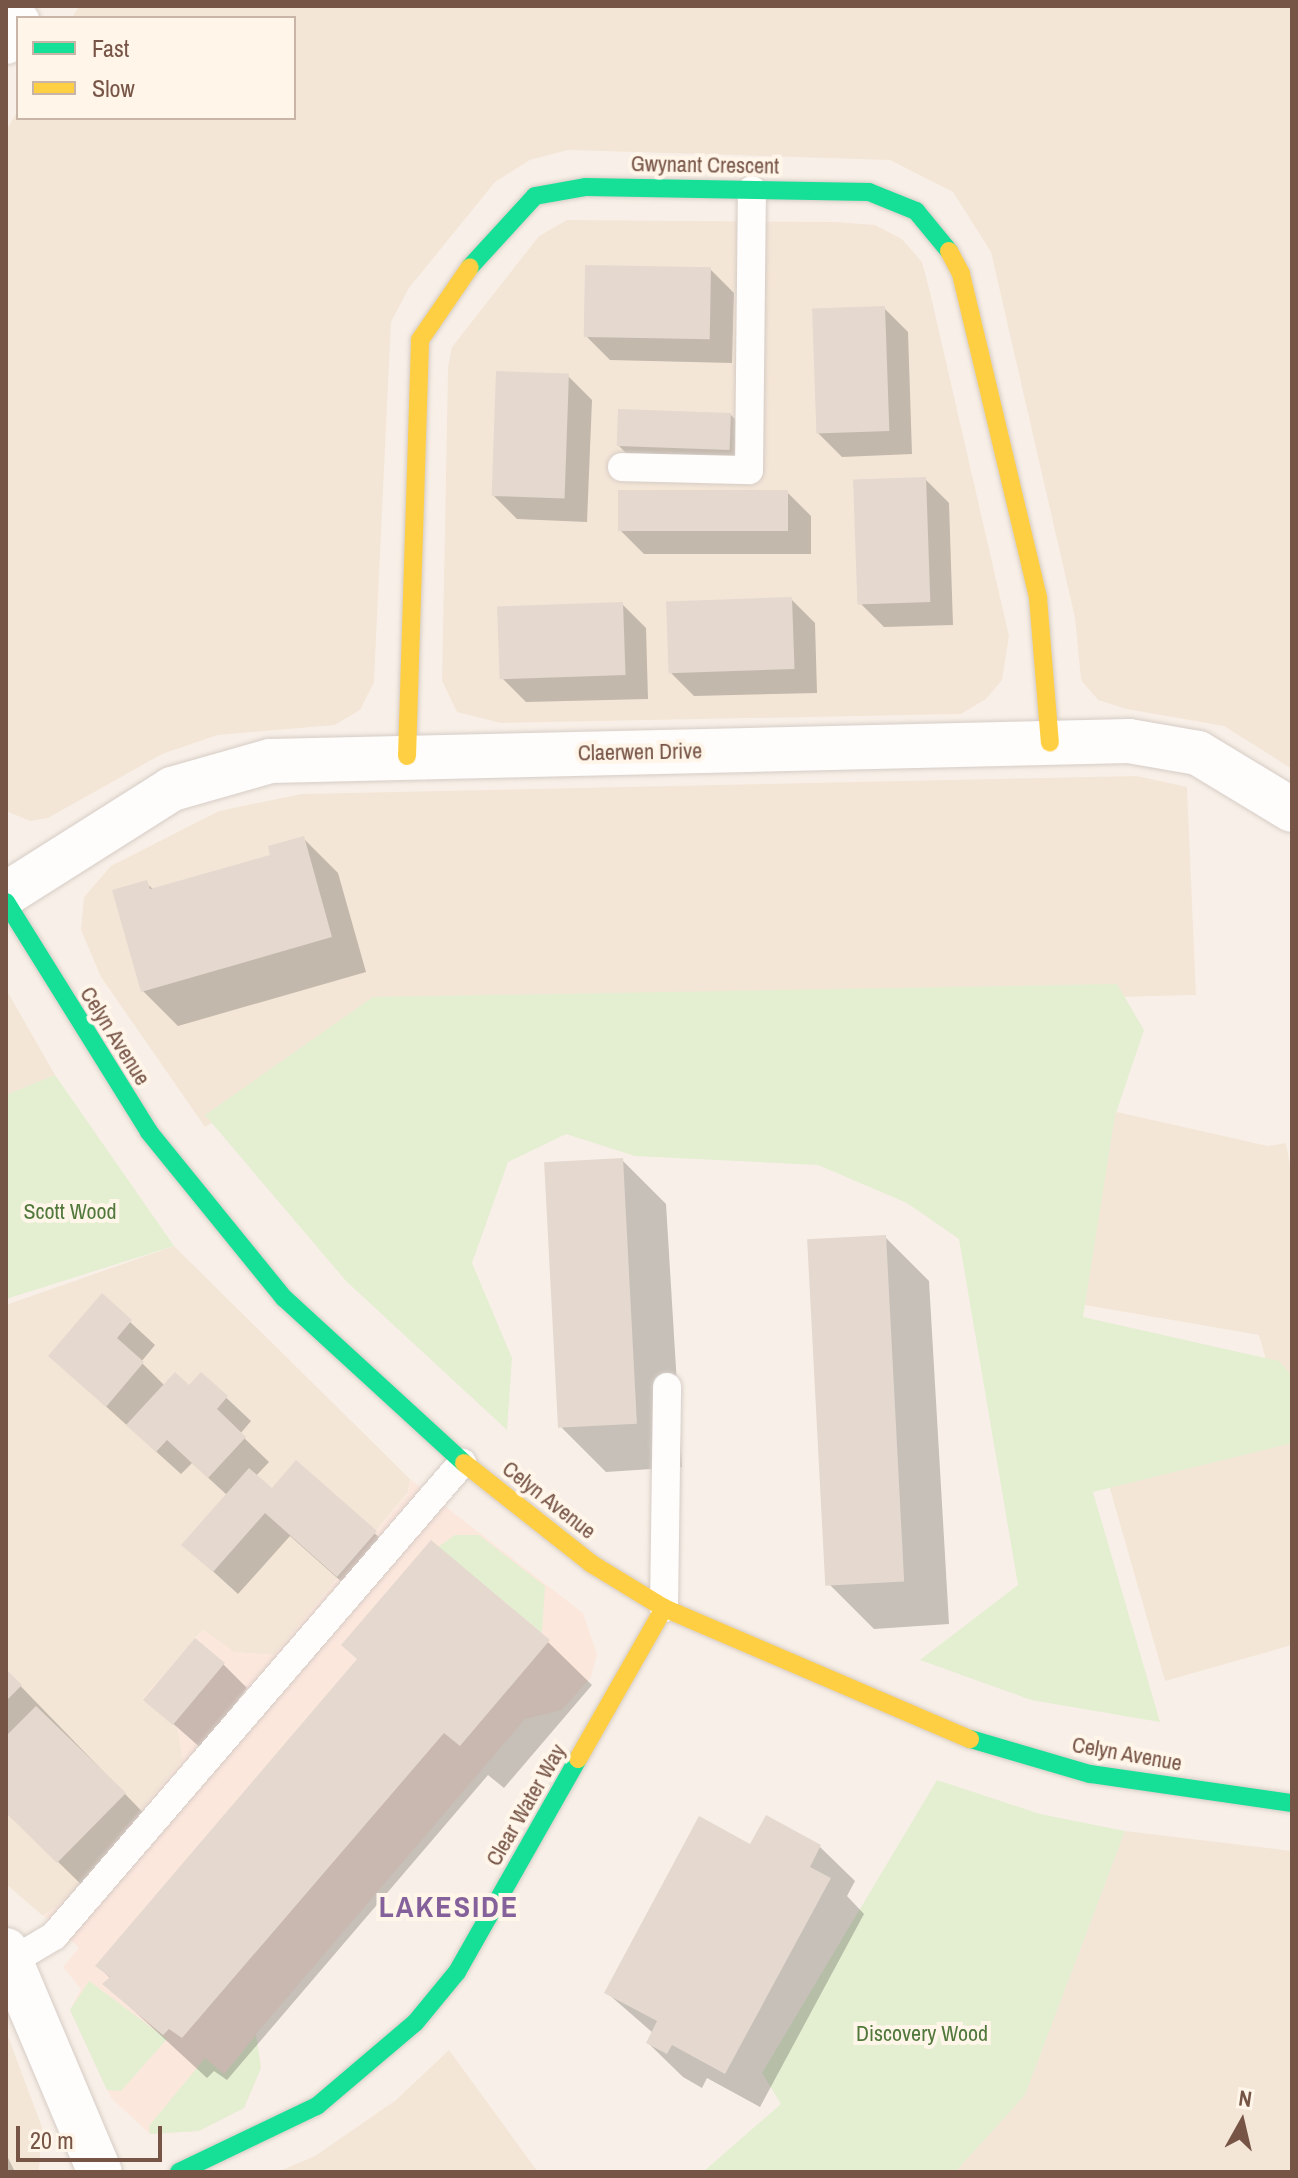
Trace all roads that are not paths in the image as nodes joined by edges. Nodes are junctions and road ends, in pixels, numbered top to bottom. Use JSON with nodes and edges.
{"nodes":[{"id":1,"x":752,"y":190,"type":"junction"},
{"id":2,"x":622,"y":467,"type":"dead end"},
{"id":3,"x":1050,"y":743,"type":"junction"},
{"id":4,"x":407,"y":756,"type":"junction"},
{"id":5,"x":1292,"y":810,"type":"edge"},
{"id":6,"x":6,"y":894,"type":"edge"},
{"id":7,"x":6,"y":902,"type":"edge"},
{"id":8,"x":667,"y":1387,"type":"dead end"},
{"id":9,"x":462,"y":1463,"type":"junction"},
{"id":10,"x":664,"y":1608,"type":"junction"},
{"id":11,"x":1292,"y":1803,"type":"edge"},
{"id":12,"x":9,"y":1955,"type":"edge"},
{"id":13,"x":100,"y":2172,"type":"edge"},
{"id":14,"x":179,"y":2172,"type":"edge"}],
"edges":[{"from":1,"to":2,"type":"lane"},
{"from":1,"to":3,"type":"street","name":"Gwynant Crescent"},
{"from":1,"to":4,"type":"street","name":"Gwynant Crescent"},
{"from":3,"to":4,"type":"street","name":"Claerwen Drive"},
{"from":3,"to":5,"type":"street","name":"Claerwen Drive"},
{"from":4,"to":6,"type":"street","name":"Claerwen Drive"},
{"from":7,"to":9,"type":"street","name":"Celyn Avenue"},
{"from":8,"to":10,"type":"lane"},
{"from":9,"to":10,"type":"street","name":"Celyn Avenue"},
{"from":9,"to":12,"type":"lane"},
{"from":10,"to":11,"type":"street","name":"Celyn Avenue"},
{"from":10,"to":14,"type":"street","name":"Clear Water Way"},
{"from":12,"to":13,"type":"street"}]}
